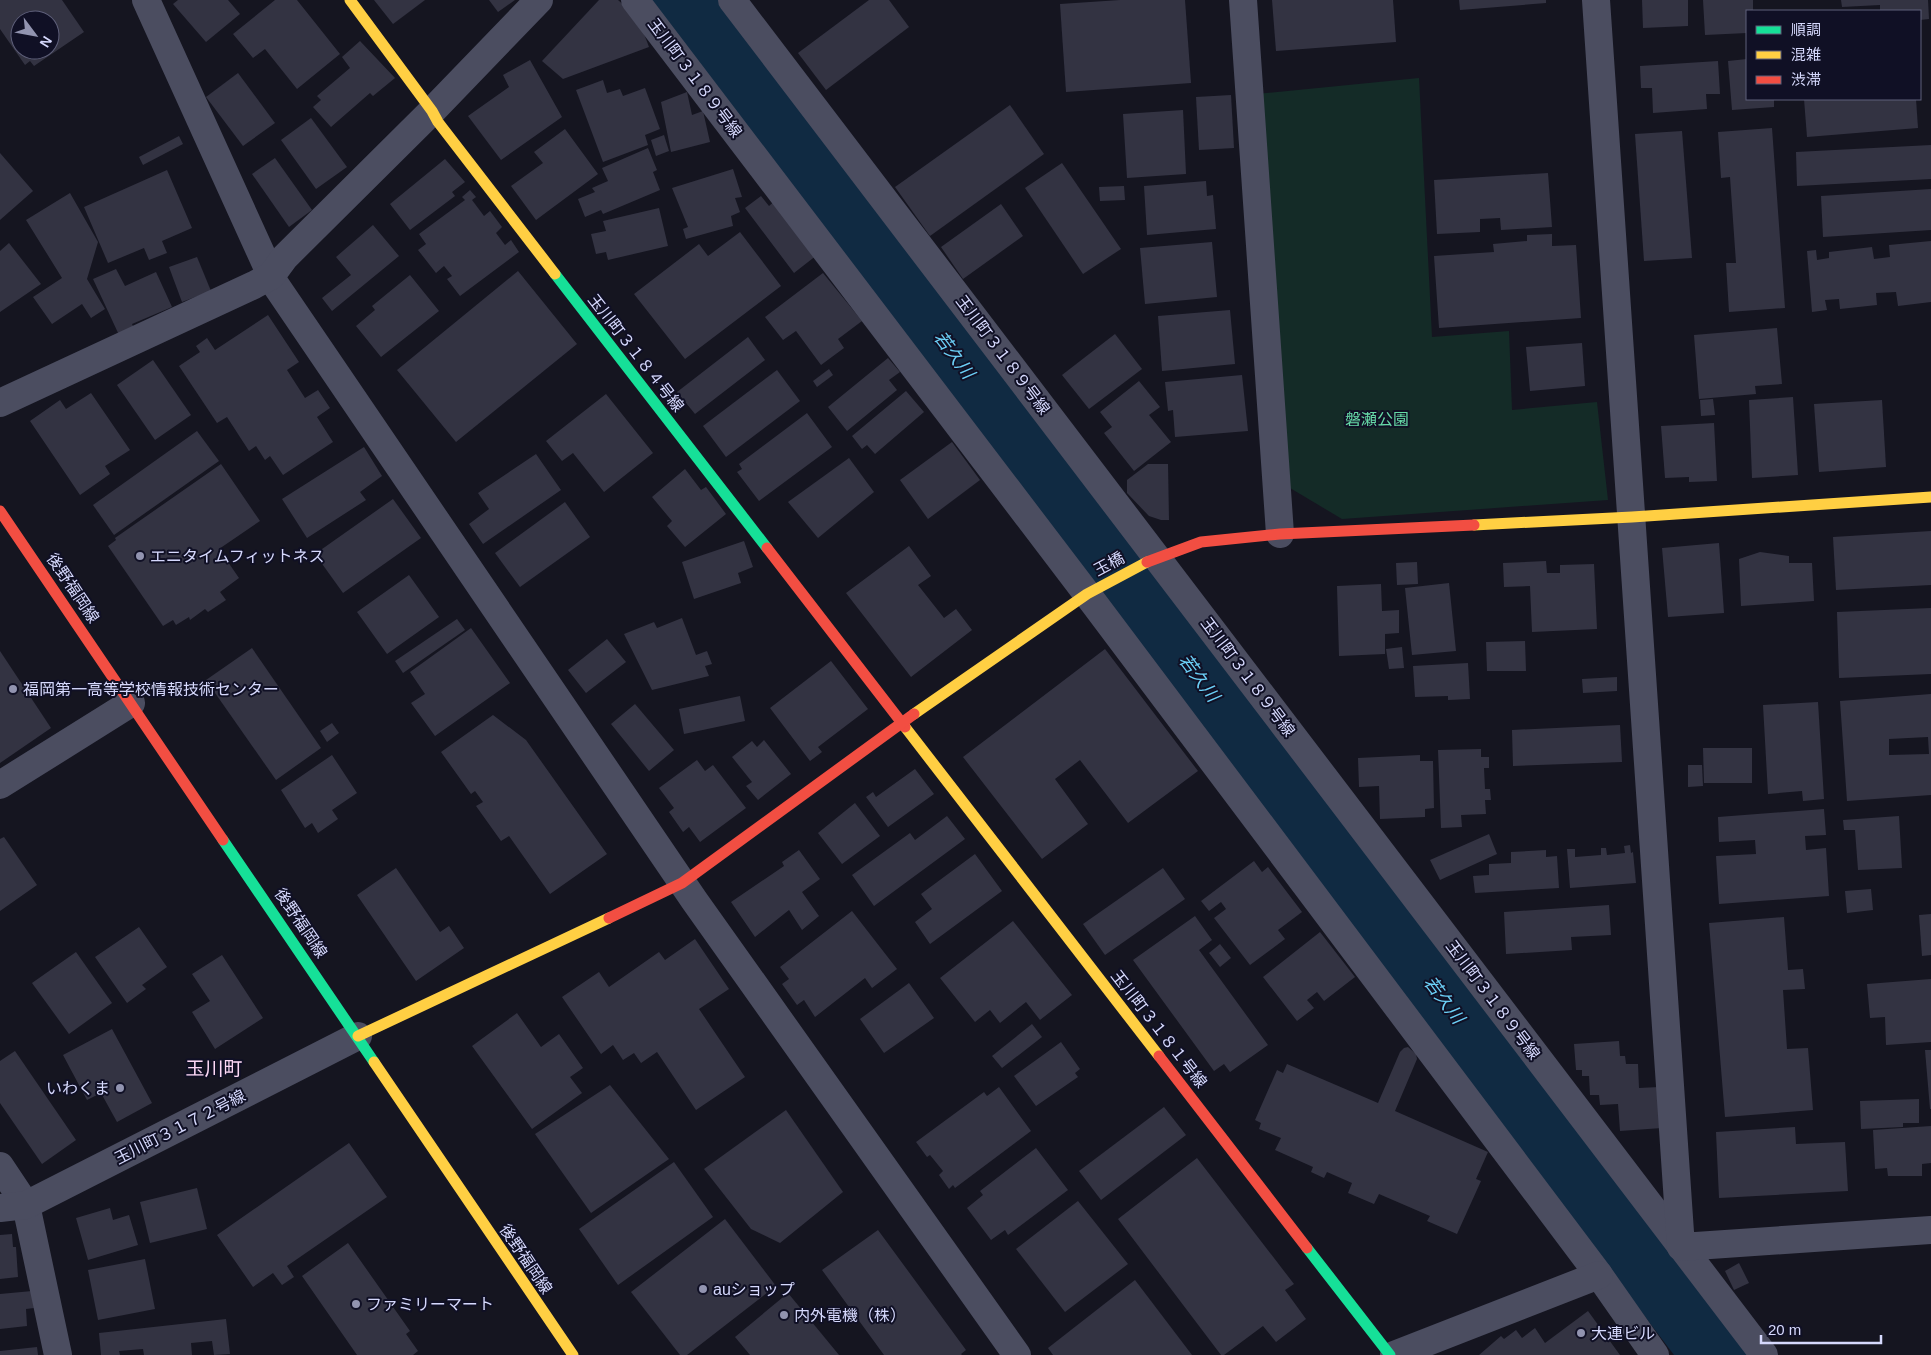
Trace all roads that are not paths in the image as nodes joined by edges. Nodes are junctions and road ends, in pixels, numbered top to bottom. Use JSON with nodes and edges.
{"nodes":[{"id":1,"x":146,"y":0,"type":"edge"},
{"id":2,"x":350,"y":0,"type":"edge"},
{"id":3,"x":539,"y":0,"type":"edge"},
{"id":4,"x":635,"y":0,"type":"edge"},
{"id":5,"x":732,"y":0,"type":"edge"},
{"id":6,"x":1243,"y":0,"type":"edge"},
{"id":7,"x":1596,"y":0,"type":"edge"},
{"id":8,"x":432,"y":111,"type":"junction"},
{"id":9,"x":271,"y":276,"type":"junction"},
{"id":10,"x":0,"y":403,"type":"edge"},
{"id":11,"x":1931,"y":496,"type":"edge"},
{"id":12,"x":0,"y":511,"type":"edge"},
{"id":13,"x":1632,"y":517,"type":"junction"},
{"id":14,"x":1280,"y":534,"type":"junction"},
{"id":15,"x":1152,"y":560,"type":"junction"},
{"id":16,"x":1087,"y":594,"type":"junction"},
{"id":17,"x":131,"y":703,"type":"junction"},
{"id":18,"x":901,"y":723,"type":"junction"},
{"id":19,"x":0,"y":785,"type":"edge"},
{"id":20,"x":682,"y":883,"type":"junction"},
{"id":21,"x":358,"y":1036,"type":"junction"},
{"id":22,"x":0,"y":1166,"type":"edge"},
{"id":23,"x":13,"y":1206,"type":"edge"},
{"id":24,"x":1931,"y":1230,"type":"edge"},
{"id":25,"x":1681,"y":1247,"type":"junction"},
{"id":26,"x":1598,"y":1275,"type":"junction"},
{"id":27,"x":58,"y":1355,"type":"edge"},
{"id":28,"x":572,"y":1355,"type":"edge"},
{"id":29,"x":1017,"y":1355,"type":"edge"},
{"id":30,"x":1390,"y":1355,"type":"edge"},
{"id":31,"x":1394,"y":1355,"type":"edge"},
{"id":32,"x":1655,"y":1355,"type":"edge"},
{"id":33,"x":1764,"y":1355,"type":"edge"}],
"edges":[{"from":1,"to":9,"type":"street"},
{"from":2,"to":8,"type":"street","name":"玉川町３１８４号線"},
{"from":3,"to":8,"type":"street"},
{"from":4,"to":16,"type":"street","name":"玉川町３１８９号線"},
{"from":5,"to":15,"type":"street","name":"玉川町３１８９号線"},
{"from":6,"to":14,"type":"street"},
{"from":7,"to":13,"type":"street"},
{"from":8,"to":9,"type":"street"},
{"from":8,"to":18,"type":"street","name":"玉川町３１８４号線"},
{"from":9,"to":10,"type":"street"},
{"from":9,"to":20,"type":"street"},
{"from":11,"to":13,"type":"street","name":"玉橋"},
{"from":12,"to":17,"type":"street","name":"後野福岡線"},
{"from":13,"to":14,"type":"street","name":"玉橋"},
{"from":13,"to":25,"type":"street"},
{"from":14,"to":15,"type":"street","name":"玉橋"},
{"from":15,"to":16,"type":"street","name":"玉橋"},
{"from":15,"to":25,"type":"street","name":"玉川町３１８９号線"},
{"from":16,"to":18,"type":"street","name":"玉橋"},
{"from":16,"to":26,"type":"street","name":"玉川町３１８９号線"},
{"from":17,"to":19,"type":"street"},
{"from":17,"to":21,"type":"street","name":"後野福岡線"},
{"from":18,"to":20,"type":"street","name":"玉橋"},
{"from":18,"to":30,"type":"street","name":"玉川町３１８１号線"},
{"from":20,"to":21,"type":"street","name":"玉橋"},
{"from":20,"to":29,"type":"street"},
{"from":21,"to":23,"type":"street","name":"玉川町３１７２号線"},
{"from":21,"to":28,"type":"street","name":"後野福岡線"},
{"from":22,"to":23,"type":"street"},
{"from":23,"to":27,"type":"street"},
{"from":24,"to":25,"type":"street"},
{"from":25,"to":33,"type":"street","name":"玉川町３１８９号線"},
{"from":26,"to":31,"type":"street"},
{"from":26,"to":32,"type":"street","name":"玉川町３１８９号線"}]}
